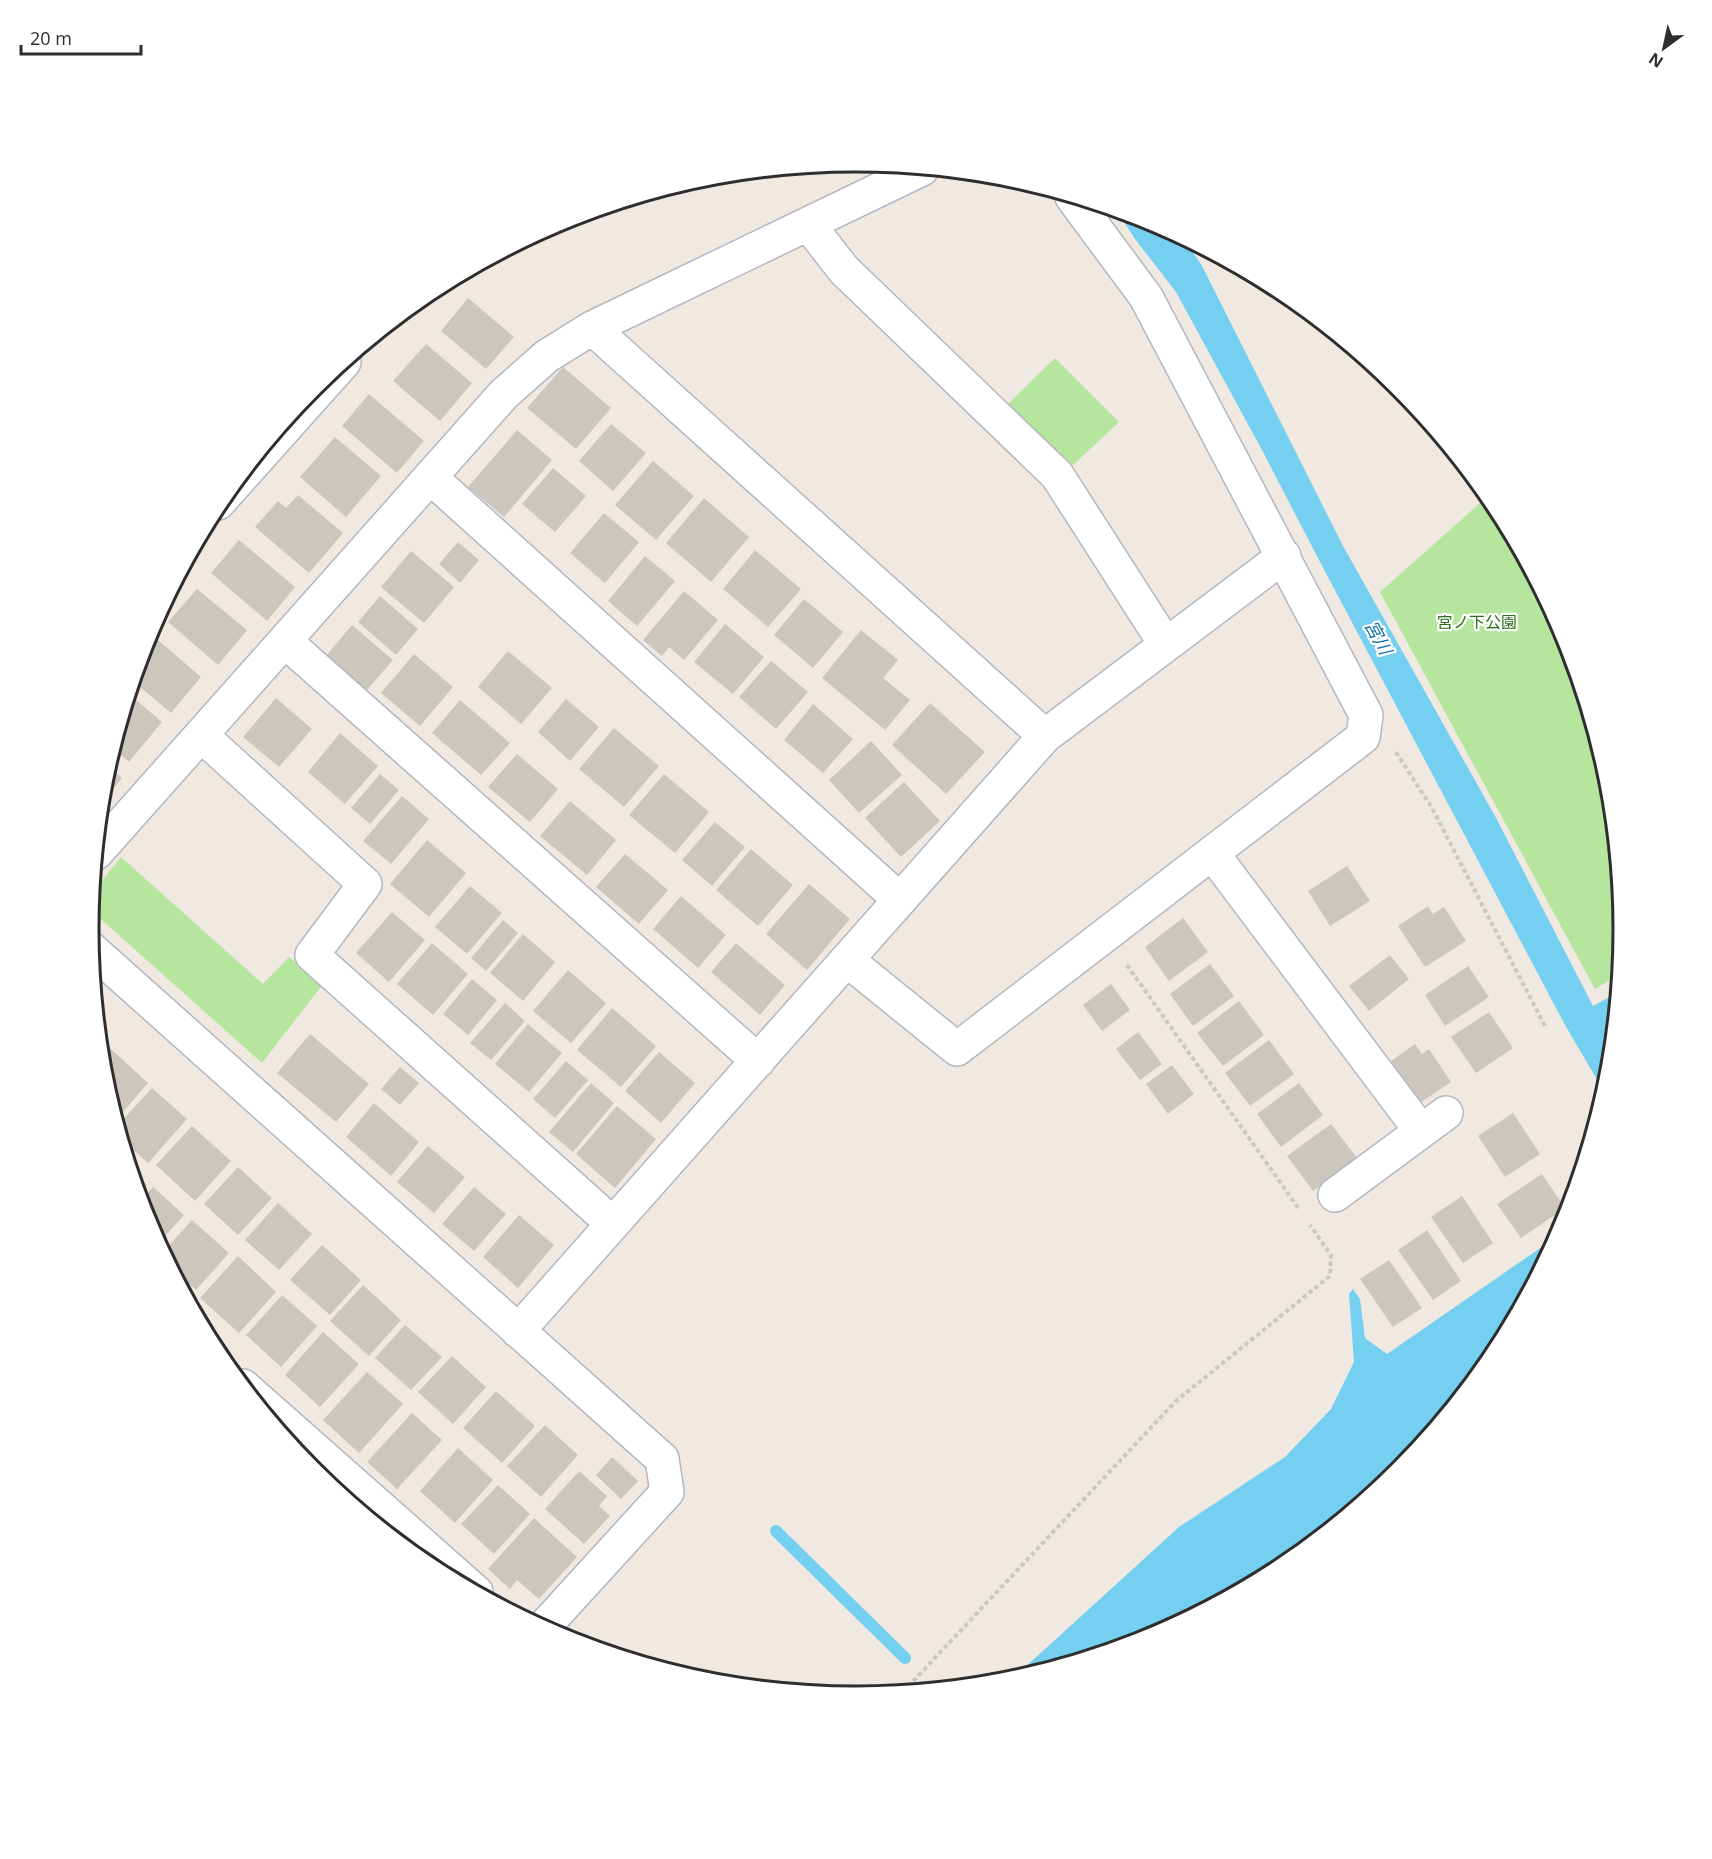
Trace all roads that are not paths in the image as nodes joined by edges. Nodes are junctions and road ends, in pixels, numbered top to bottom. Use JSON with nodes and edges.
{"nodes":[{"id":1,"x":909,"y":174,"type":"edge"},
{"id":2,"x":1079,"y":207,"type":"edge"},
{"id":3,"x":808,"y":224,"type":"junction"},
{"id":4,"x":592,"y":328,"type":"junction"},
{"id":5,"x":430,"y":477,"type":"junction"},
{"id":6,"x":1284,"y":556,"type":"junction"},
{"id":7,"x":285,"y":641,"type":"junction"},
{"id":8,"x":1166,"y":645,"type":"junction"},
{"id":9,"x":201,"y":735,"type":"junction"},
{"id":10,"x":1045,"y":736,"type":"junction"},
{"id":11,"x":104,"y":845,"type":"edge"},
{"id":12,"x":1212,"y":853,"type":"junction"},
{"id":13,"x":900,"y":900,"type":"junction"},
{"id":14,"x":100,"y":957,"type":"edge"},
{"id":15,"x":847,"y":960,"type":"junction"},
{"id":16,"x":758,"y":1061,"type":"junction"},
{"id":17,"x":1335,"y":1196,"type":"dead end"},
{"id":18,"x":613,"y":1224,"type":"junction"},
{"id":19,"x":518,"y":1331,"type":"junction"},
{"id":20,"x":275,"y":1414,"type":"edge"},
{"id":21,"x":447,"y":1567,"type":"edge"},
{"id":22,"x":549,"y":1621,"type":"edge"}],
"edges":[{"from":1,"to":3,"type":"street"},
{"from":2,"to":6,"type":"street"},
{"from":3,"to":4,"type":"street"},
{"from":3,"to":8,"type":"street"},
{"from":4,"to":5,"type":"street"},
{"from":4,"to":10,"type":"street"},
{"from":5,"to":7,"type":"street"},
{"from":5,"to":13,"type":"street"},
{"from":6,"to":8,"type":"street"},
{"from":6,"to":12,"type":"street"},
{"from":7,"to":9,"type":"street"},
{"from":7,"to":16,"type":"street"},
{"from":8,"to":10,"type":"street"},
{"from":9,"to":11,"type":"street"},
{"from":9,"to":18,"type":"street"},
{"from":10,"to":13,"type":"street"},
{"from":12,"to":15,"type":"street"},
{"from":12,"to":17,"type":"street"},
{"from":13,"to":15,"type":"street"},
{"from":14,"to":19,"type":"street"},
{"from":15,"to":16,"type":"street"},
{"from":16,"to":18,"type":"street"},
{"from":18,"to":19,"type":"street"},
{"from":19,"to":22,"type":"street"},
{"from":20,"to":21,"type":"street"}]}
